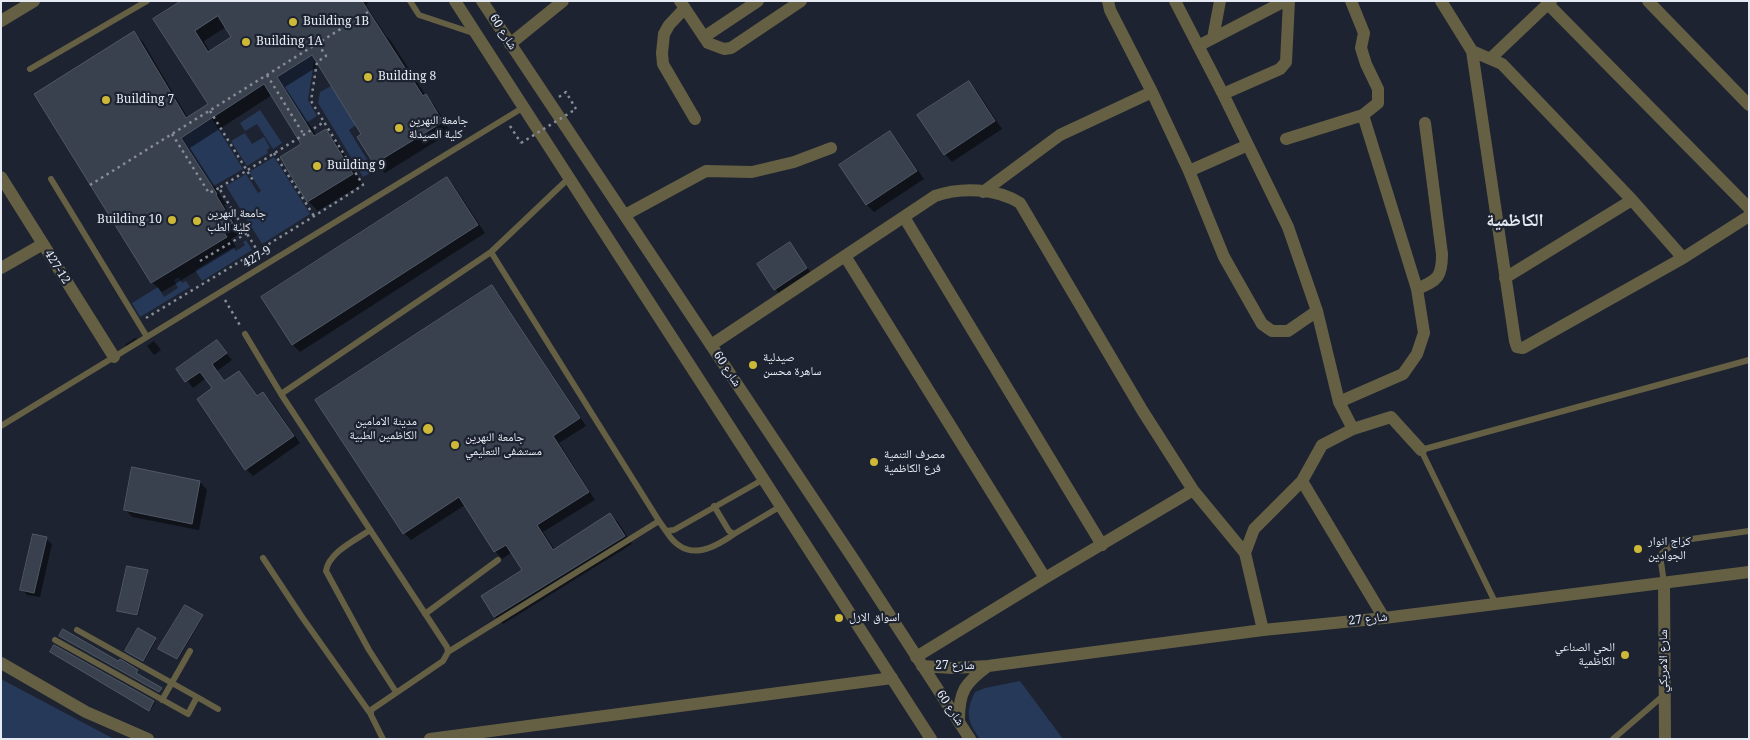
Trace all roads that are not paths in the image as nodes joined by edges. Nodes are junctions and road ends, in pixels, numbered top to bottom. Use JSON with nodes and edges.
{"nodes":[{"id":1,"x":34,"y":1,"type":"edge"},
{"id":2,"x":147,"y":1,"type":"edge"},
{"id":3,"x":410,"y":1,"type":"edge"},
{"id":4,"x":455,"y":1,"type":"edge"},
{"id":5,"x":482,"y":1,"type":"edge"},
{"id":6,"x":563,"y":1,"type":"edge"},
{"id":7,"x":758,"y":1,"type":"edge"},
{"id":8,"x":801,"y":1,"type":"edge"},
{"id":9,"x":1108,"y":1,"type":"edge"},
{"id":10,"x":1175,"y":1,"type":"edge"},
{"id":11,"x":1220,"y":1,"type":"edge"},
{"id":12,"x":1285,"y":1,"type":"edge"},
{"id":13,"x":1289,"y":1,"type":"edge"},
{"id":14,"x":1351,"y":1,"type":"edge"},
{"id":15,"x":1441,"y":1,"type":"edge"},
{"id":16,"x":1648,"y":1,"type":"edge"},
{"id":17,"x":1550,"y":2,"type":"edge"},
{"id":18,"x":683,"y":5,"type":"edge"},
{"id":19,"x":1,"y":21,"type":"edge"},
{"id":20,"x":477,"y":35,"type":"junction"},
{"id":21,"x":704,"y":37,"type":"junction"},
{"id":22,"x":1213,"y":38,"type":"junction"},
{"id":23,"x":510,"y":44,"type":"junction"},
{"id":24,"x":1198,"y":46,"type":"junction"},
{"id":25,"x":1472,"y":51,"type":"junction"},
{"id":26,"x":1490,"y":58,"type":"junction"},
{"id":27,"x":30,"y":70,"type":"dead end"},
{"id":28,"x":1152,"y":92,"type":"junction"},
{"id":29,"x":1223,"y":94,"type":"junction"},
{"id":30,"x":1749,"y":105,"type":"edge"},
{"id":31,"x":524,"y":107,"type":"junction"},
{"id":32,"x":1363,"y":116,"type":"junction"},
{"id":33,"x":695,"y":118,"type":"dead end"},
{"id":34,"x":1425,"y":123,"type":"dead end"},
{"id":35,"x":1286,"y":138,"type":"dead end"},
{"id":36,"x":1248,"y":145,"type":"junction"},
{"id":37,"x":831,"y":148,"type":"dead end"},
{"id":38,"x":1189,"y":171,"type":"junction"},
{"id":39,"x":1,"y":177,"type":"edge"},
{"id":40,"x":569,"y":177,"type":"junction"},
{"id":41,"x":51,"y":179,"type":"dead end"},
{"id":42,"x":983,"y":192,"type":"junction"},
{"id":43,"x":1632,"y":200,"type":"junction"},
{"id":44,"x":1749,"y":208,"type":"edge"},
{"id":45,"x":625,"y":215,"type":"junction"},
{"id":46,"x":1749,"y":216,"type":"edge"},
{"id":47,"x":904,"y":217,"type":"junction"},
{"id":48,"x":43,"y":244,"type":"junction"},
{"id":49,"x":491,"y":252,"type":"junction"},
{"id":50,"x":845,"y":256,"type":"junction"},
{"id":51,"x":1683,"y":258,"type":"junction"},
{"id":52,"x":1,"y":268,"type":"edge"},
{"id":53,"x":1505,"y":278,"type":"junction"},
{"id":54,"x":1417,"y":289,"type":"junction"},
{"id":55,"x":1317,"y":311,"type":"junction"},
{"id":56,"x":245,"y":334,"type":"road end"},
{"id":57,"x":147,"y":337,"type":"junction"},
{"id":58,"x":711,"y":345,"type":"junction"},
{"id":59,"x":114,"y":357,"type":"junction"},
{"id":60,"x":1749,"y":360,"type":"edge"},
{"id":61,"x":281,"y":394,"type":"junction"},
{"id":62,"x":1339,"y":402,"type":"junction"},
{"id":63,"x":1,"y":426,"type":"edge"},
{"id":64,"x":1353,"y":429,"type":"junction"},
{"id":65,"x":1421,"y":450,"type":"junction"},
{"id":66,"x":764,"y":479,"type":"junction"},
{"id":67,"x":1302,"y":481,"type":"junction"},
{"id":68,"x":1193,"y":490,"type":"junction"},
{"id":69,"x":714,"y":506,"type":"junction"},
{"id":70,"x":781,"y":506,"type":"junction"},
{"id":71,"x":659,"y":521,"type":"junction"},
{"id":72,"x":370,"y":530,"type":"junction"},
{"id":73,"x":666,"y":531,"type":"junction"},
{"id":74,"x":1749,"y":531,"type":"edge"},
{"id":75,"x":734,"y":534,"type":"junction"},
{"id":76,"x":1102,"y":545,"type":"junction"},
{"id":77,"x":1245,"y":553,"type":"junction"},
{"id":78,"x":263,"y":558,"type":"dead end"},
{"id":79,"x":498,"y":560,"type":"dead end"},
{"id":80,"x":1749,"y":572,"type":"edge"},
{"id":81,"x":1045,"y":578,"type":"junction"},
{"id":82,"x":1664,"y":584,"type":"junction"},
{"id":83,"x":1496,"y":604,"type":"junction"},
{"id":84,"x":425,"y":614,"type":"junction"},
{"id":85,"x":1384,"y":618,"type":"junction"},
{"id":86,"x":77,"y":630,"type":"dead end"},
{"id":87,"x":1263,"y":630,"type":"junction"},
{"id":88,"x":55,"y":640,"type":"dead end"},
{"id":89,"x":190,"y":651,"type":"dead end"},
{"id":90,"x":448,"y":652,"type":"junction"},
{"id":91,"x":919,"y":661,"type":"junction"},
{"id":92,"x":1,"y":663,"type":"edge"},
{"id":93,"x":988,"y":666,"type":"junction"},
{"id":94,"x":892,"y":678,"type":"junction"},
{"id":95,"x":172,"y":683,"type":"junction"},
{"id":96,"x":396,"y":692,"type":"junction"},
{"id":97,"x":1664,"y":695,"type":"junction"},
{"id":98,"x":197,"y":697,"type":"junction"},
{"id":99,"x":162,"y":700,"type":"junction"},
{"id":100,"x":218,"y":709,"type":"dead end"},
{"id":101,"x":370,"y":713,"type":"junction"},
{"id":102,"x":959,"y":720,"type":"junction"},
{"id":103,"x":140,"y":737,"type":"edge"},
{"id":104,"x":384,"y":739,"type":"edge"},
{"id":105,"x":430,"y":739,"type":"edge"},
{"id":106,"x":931,"y":739,"type":"edge"},
{"id":107,"x":970,"y":739,"type":"edge"},
{"id":108,"x":1613,"y":739,"type":"edge"},
{"id":109,"x":1665,"y":739,"type":"edge"}],
"edges":[{"from":1,"to":19,"type":"street"},
{"from":2,"to":27,"type":"lane"},
{"from":3,"to":20,"type":"lane"},
{"from":4,"to":20,"type":"street","name":"شارع 60"},
{"from":5,"to":23,"type":"street","name":"شارع 60"},
{"from":6,"to":23,"type":"street"},
{"from":7,"to":21,"type":"street"},
{"from":8,"to":21,"type":"street"},
{"from":9,"to":28,"type":"street"},
{"from":10,"to":24,"type":"street"},
{"from":11,"to":22,"type":"street"},
{"from":12,"to":22,"type":"street"},
{"from":13,"to":29,"type":"street"},
{"from":14,"to":32,"type":"street"},
{"from":15,"to":25,"type":"street"},
{"from":16,"to":30,"type":"street"},
{"from":17,"to":26,"type":"street"},
{"from":17,"to":44,"type":"street"},
{"from":18,"to":21,"type":"street"},
{"from":18,"to":33,"type":"street"},
{"from":20,"to":31,"type":"street","name":"شارع 60"},
{"from":22,"to":24,"type":"street"},
{"from":23,"to":45,"type":"street","name":"شارع 60"},
{"from":24,"to":29,"type":"street"},
{"from":25,"to":26,"type":"street"},
{"from":25,"to":53,"type":"street"},
{"from":26,"to":43,"type":"street"},
{"from":28,"to":38,"type":"street"},
{"from":28,"to":42,"type":"street"},
{"from":29,"to":36,"type":"street"},
{"from":31,"to":40,"type":"street","name":"شارع 60"},
{"from":31,"to":57,"type":"lane","name":"427-9"},
{"from":32,"to":35,"type":"street"},
{"from":32,"to":54,"type":"street"},
{"from":34,"to":54,"type":"street"},
{"from":36,"to":38,"type":"street"},
{"from":36,"to":55,"type":"street"},
{"from":37,"to":45,"type":"street"},
{"from":38,"to":55,"type":"street"},
{"from":39,"to":48,"type":"street","name":"427-12"},
{"from":40,"to":49,"type":"lane"},
{"from":40,"to":66,"type":"street","name":"شارع 60"},
{"from":41,"to":57,"type":"lane"},
{"from":42,"to":47,"type":"street"},
{"from":42,"to":68,"type":"street"},
{"from":43,"to":51,"type":"street"},
{"from":43,"to":53,"type":"street"},
{"from":45,"to":58,"type":"street","name":"شارع 60"},
{"from":46,"to":51,"type":"street"},
{"from":47,"to":50,"type":"street"},
{"from":47,"to":76,"type":"street"},
{"from":48,"to":52,"type":"street"},
{"from":48,"to":59,"type":"street","name":"427-12"},
{"from":49,"to":61,"type":"lane"},
{"from":49,"to":71,"type":"lane"},
{"from":50,"to":58,"type":"street"},
{"from":50,"to":81,"type":"street"},
{"from":51,"to":53,"type":"street"},
{"from":54,"to":62,"type":"street"},
{"from":55,"to":62,"type":"street"},
{"from":56,"to":61,"type":"lane"},
{"from":57,"to":59,"type":"lane","name":"427-9"},
{"from":58,"to":91,"type":"street","name":"شارع 60"},
{"from":59,"to":63,"type":"lane","name":"427-9"},
{"from":60,"to":65,"type":"lane"},
{"from":61,"to":72,"type":"lane"},
{"from":62,"to":64,"type":"street"},
{"from":64,"to":65,"type":"street"},
{"from":64,"to":67,"type":"street"},
{"from":65,"to":83,"type":"lane"},
{"from":66,"to":69,"type":"lane"},
{"from":66,"to":70,"type":"street","name":"شارع 60"},
{"from":67,"to":77,"type":"street"},
{"from":67,"to":85,"type":"street"},
{"from":68,"to":76,"type":"street"},
{"from":68,"to":77,"type":"street"},
{"from":69,"to":73,"type":"lane"},
{"from":69,"to":75,"type":"lane"},
{"from":70,"to":75,"type":"lane"},
{"from":70,"to":94,"type":"street","name":"شارع 60"},
{"from":71,"to":73,"type":"lane"},
{"from":71,"to":90,"type":"lane"},
{"from":72,"to":84,"type":"lane"},
{"from":72,"to":96,"type":"lane"},
{"from":73,"to":75,"type":"lane"},
{"from":74,"to":82,"type":"lane"},
{"from":76,"to":81,"type":"street"},
{"from":77,"to":87,"type":"street"},
{"from":78,"to":101,"type":"lane"},
{"from":79,"to":84,"type":"lane"},
{"from":80,"to":82,"type":"street","name":"شارع 27"},
{"from":81,"to":91,"type":"street"},
{"from":82,"to":83,"type":"street","name":"شارع 27"},
{"from":82,"to":97,"type":"street","name":"شارع الامريكي"},
{"from":83,"to":85,"type":"street","name":"شارع 27"},
{"from":84,"to":90,"type":"lane"},
{"from":85,"to":87,"type":"street","name":"شارع 27"},
{"from":86,"to":95,"type":"lane"},
{"from":87,"to":93,"type":"street","name":"شارع 27"},
{"from":88,"to":99,"type":"lane"},
{"from":89,"to":95,"type":"lane"},
{"from":90,"to":96,"type":"lane"},
{"from":91,"to":93,"type":"street","name":"شارع 27"},
{"from":91,"to":102,"type":"street","name":"شارع 60"},
{"from":92,"to":103,"type":"street"},
{"from":93,"to":102,"type":"street","name":"شارع 27"},
{"from":94,"to":105,"type":"street"},
{"from":94,"to":106,"type":"street","name":"شارع 60"},
{"from":95,"to":98,"type":"lane"},
{"from":95,"to":99,"type":"lane"},
{"from":96,"to":101,"type":"lane"},
{"from":97,"to":108,"type":"lane"},
{"from":97,"to":109,"type":"street","name":"شارع الامريكي"},
{"from":98,"to":99,"type":"lane"},
{"from":98,"to":100,"type":"lane"},
{"from":101,"to":104,"type":"lane"},
{"from":102,"to":107,"type":"street","name":"شارع 60"}]}
